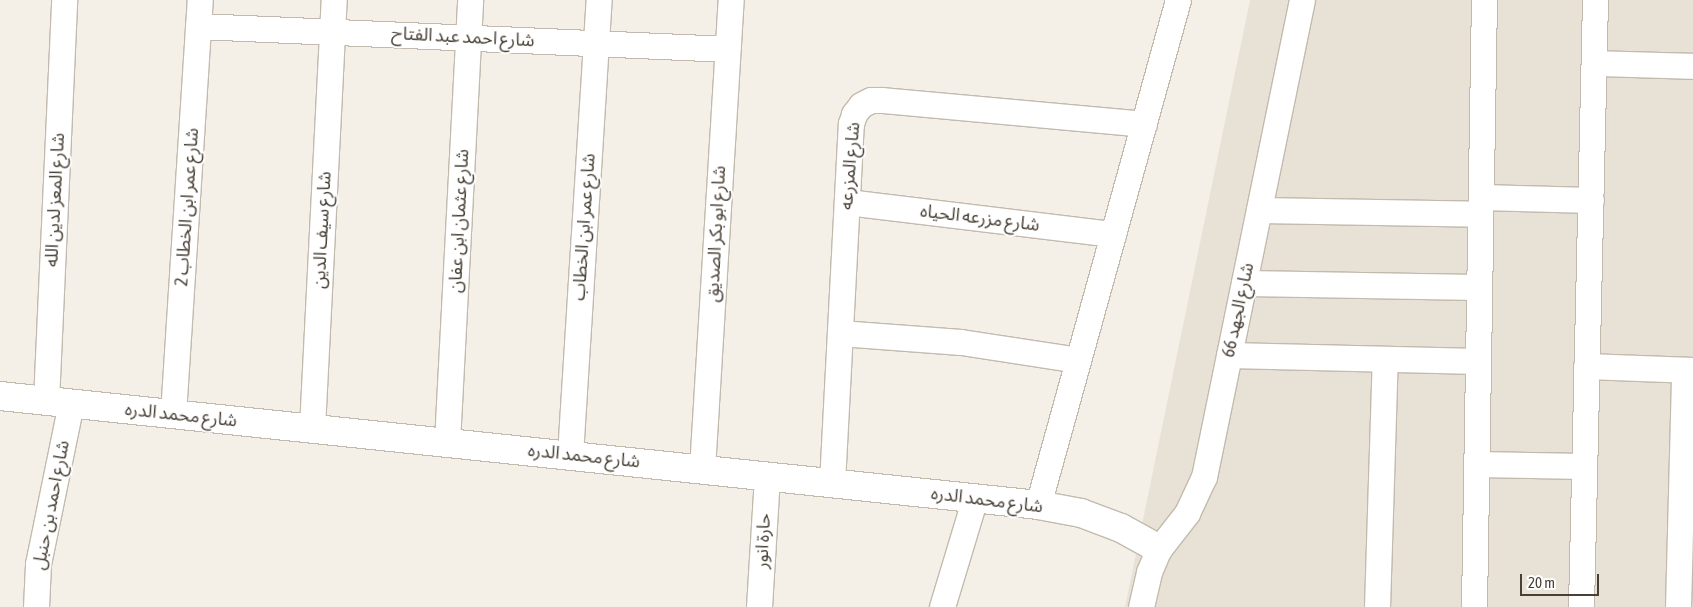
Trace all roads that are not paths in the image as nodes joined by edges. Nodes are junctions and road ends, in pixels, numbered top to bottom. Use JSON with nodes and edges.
{"nodes":[{"id":1,"x":64,"y":0,"type":"edge"},
{"id":2,"x":200,"y":0,"type":"edge"},
{"id":3,"x":334,"y":0,"type":"edge"},
{"id":4,"x":470,"y":0,"type":"edge"},
{"id":5,"x":599,"y":0,"type":"edge"},
{"id":6,"x":731,"y":0,"type":"edge"},
{"id":7,"x":1178,"y":0,"type":"edge"},
{"id":8,"x":1302,"y":0,"type":"edge"},
{"id":9,"x":1484,"y":0,"type":"edge"},
{"id":10,"x":1595,"y":0,"type":"edge"},
{"id":11,"x":198,"y":26,"type":"junction"},
{"id":12,"x":332,"y":31,"type":"junction"},
{"id":13,"x":468,"y":38,"type":"junction"},
{"id":14,"x":596,"y":43,"type":"junction"},
{"id":15,"x":728,"y":49,"type":"junction"},
{"id":16,"x":1594,"y":63,"type":"junction"},
{"id":17,"x":1693,"y":66,"type":"edge"},
{"id":18,"x":1144,"y":124,"type":"junction"},
{"id":19,"x":1591,"y":200,"type":"junction"},
{"id":20,"x":847,"y":202,"type":"junction"},
{"id":21,"x":1480,"y":206,"type":"junction"},
{"id":22,"x":1259,"y":210,"type":"junction"},
{"id":23,"x":1113,"y":234,"type":"junction"},
{"id":24,"x":1244,"y":283,"type":"junction"},
{"id":25,"x":1479,"y":287,"type":"junction"},
{"id":26,"x":840,"y":333,"type":"junction"},
{"id":27,"x":1229,"y":355,"type":"junction"},
{"id":28,"x":1385,"y":359,"type":"junction"},
{"id":29,"x":1078,"y":360,"type":"junction"},
{"id":30,"x":1478,"y":361,"type":"junction"},
{"id":31,"x":1586,"y":366,"type":"junction"},
{"id":32,"x":1688,"y":370,"type":"edge"},
{"id":33,"x":0,"y":396,"type":"edge"},
{"id":34,"x":58,"y":402,"type":"junction"},
{"id":35,"x":173,"y":414,"type":"junction"},
{"id":36,"x":312,"y":428,"type":"junction"},
{"id":37,"x":448,"y":442,"type":"junction"},
{"id":38,"x":570,"y":455,"type":"junction"},
{"id":39,"x":1476,"y":464,"type":"junction"},
{"id":40,"x":1584,"y":466,"type":"junction"},
{"id":41,"x":702,"y":469,"type":"junction"},
{"id":42,"x":1687,"y":471,"type":"edge"},
{"id":43,"x":767,"y":476,"type":"junction"},
{"id":44,"x":832,"y":483,"type":"junction"},
{"id":45,"x":975,"y":498,"type":"junction"},
{"id":46,"x":1038,"y":505,"type":"junction"},
{"id":47,"x":1159,"y":549,"type":"junction"},
{"id":48,"x":36,"y":607,"type":"edge"},
{"id":49,"x":760,"y":607,"type":"edge"},
{"id":50,"x":942,"y":607,"type":"edge"},
{"id":51,"x":1141,"y":607,"type":"edge"},
{"id":52,"x":1377,"y":607,"type":"edge"},
{"id":53,"x":1474,"y":607,"type":"edge"},
{"id":54,"x":1581,"y":607,"type":"edge"},
{"id":55,"x":1678,"y":607,"type":"edge"}],
"edges":[{"from":1,"to":34,"type":"street","name":"شارع المعز لدين الله"},
{"from":2,"to":11,"type":"street","name":"شارع عمر ابن الخطاب 2"},
{"from":3,"to":12,"type":"street","name":"شارع سيف الدين"},
{"from":4,"to":13,"type":"street","name":"شارع عثمان ابن عفان"},
{"from":5,"to":14,"type":"street","name":"شارع عمر ابن الخطاب"},
{"from":6,"to":15,"type":"street","name":"شارع ابو بكر الصديق"},
{"from":7,"to":18,"type":"street"},
{"from":8,"to":22,"type":"street","name":"شارع الجهد 66"},
{"from":9,"to":21,"type":"street"},
{"from":10,"to":16,"type":"street"},
{"from":11,"to":12,"type":"street","name":"شارع احمد عبد الفتاح"},
{"from":11,"to":35,"type":"street","name":"شارع عمر ابن الخطاب 2"},
{"from":12,"to":13,"type":"street","name":"شارع احمد عبد الفتاح"},
{"from":12,"to":36,"type":"street","name":"شارع سيف الدين"},
{"from":13,"to":14,"type":"street","name":"شارع احمد عبد الفتاح"},
{"from":13,"to":37,"type":"street","name":"شارع عثمان ابن عفان"},
{"from":14,"to":15,"type":"street","name":"شارع احمد عبد الفتاح"},
{"from":14,"to":38,"type":"street","name":"شارع عمر ابن الخطاب"},
{"from":15,"to":41,"type":"street","name":"شارع ابو بكر الصديق"},
{"from":16,"to":17,"type":"street"},
{"from":16,"to":19,"type":"street"},
{"from":18,"to":20,"type":"street","name":"شارع المزرعه"},
{"from":18,"to":23,"type":"street"},
{"from":19,"to":21,"type":"street"},
{"from":19,"to":31,"type":"street"},
{"from":20,"to":23,"type":"street","name":"شارع مزرعه الحياه"},
{"from":20,"to":26,"type":"street","name":"شارع المزرعه"},
{"from":21,"to":22,"type":"street"},
{"from":21,"to":25,"type":"street"},
{"from":22,"to":24,"type":"street","name":"شارع الجهد 66"},
{"from":23,"to":29,"type":"street"},
{"from":24,"to":25,"type":"street"},
{"from":24,"to":27,"type":"street","name":"شارع الجهد 66"},
{"from":25,"to":30,"type":"street"},
{"from":26,"to":29,"type":"street"},
{"from":26,"to":44,"type":"street","name":"شارع المزرعه"},
{"from":27,"to":28,"type":"street"},
{"from":27,"to":47,"type":"street","name":"شارع الجهد 66"},
{"from":28,"to":30,"type":"street"},
{"from":28,"to":52,"type":"street"},
{"from":29,"to":46,"type":"street"},
{"from":30,"to":39,"type":"street"},
{"from":31,"to":32,"type":"street"},
{"from":31,"to":40,"type":"street"},
{"from":32,"to":42,"type":"street"},
{"from":33,"to":34,"type":"street","name":"شارع محمد الدره"},
{"from":34,"to":35,"type":"street","name":"شارع محمد الدره"},
{"from":34,"to":48,"type":"street","name":"شارع احمد بن حنبل"},
{"from":35,"to":36,"type":"street","name":"شارع محمد الدره"},
{"from":36,"to":37,"type":"street","name":"شارع محمد الدره"},
{"from":37,"to":38,"type":"street","name":"شارع محمد الدره"},
{"from":38,"to":41,"type":"street","name":"شارع محمد الدره"},
{"from":39,"to":40,"type":"street"},
{"from":39,"to":53,"type":"street"},
{"from":40,"to":54,"type":"street"},
{"from":41,"to":43,"type":"street","name":"شارع محمد الدره"},
{"from":42,"to":55,"type":"street"},
{"from":43,"to":44,"type":"street","name":"شارع محمد الدره"},
{"from":43,"to":49,"type":"street","name":"حارة انور"},
{"from":44,"to":45,"type":"street","name":"شارع محمد الدره"},
{"from":45,"to":46,"type":"street","name":"شارع محمد الدره"},
{"from":45,"to":50,"type":"street"},
{"from":46,"to":47,"type":"street","name":"شارع محمد الدره"},
{"from":47,"to":51,"type":"street","name":"شارع الجهد 66"}]}
